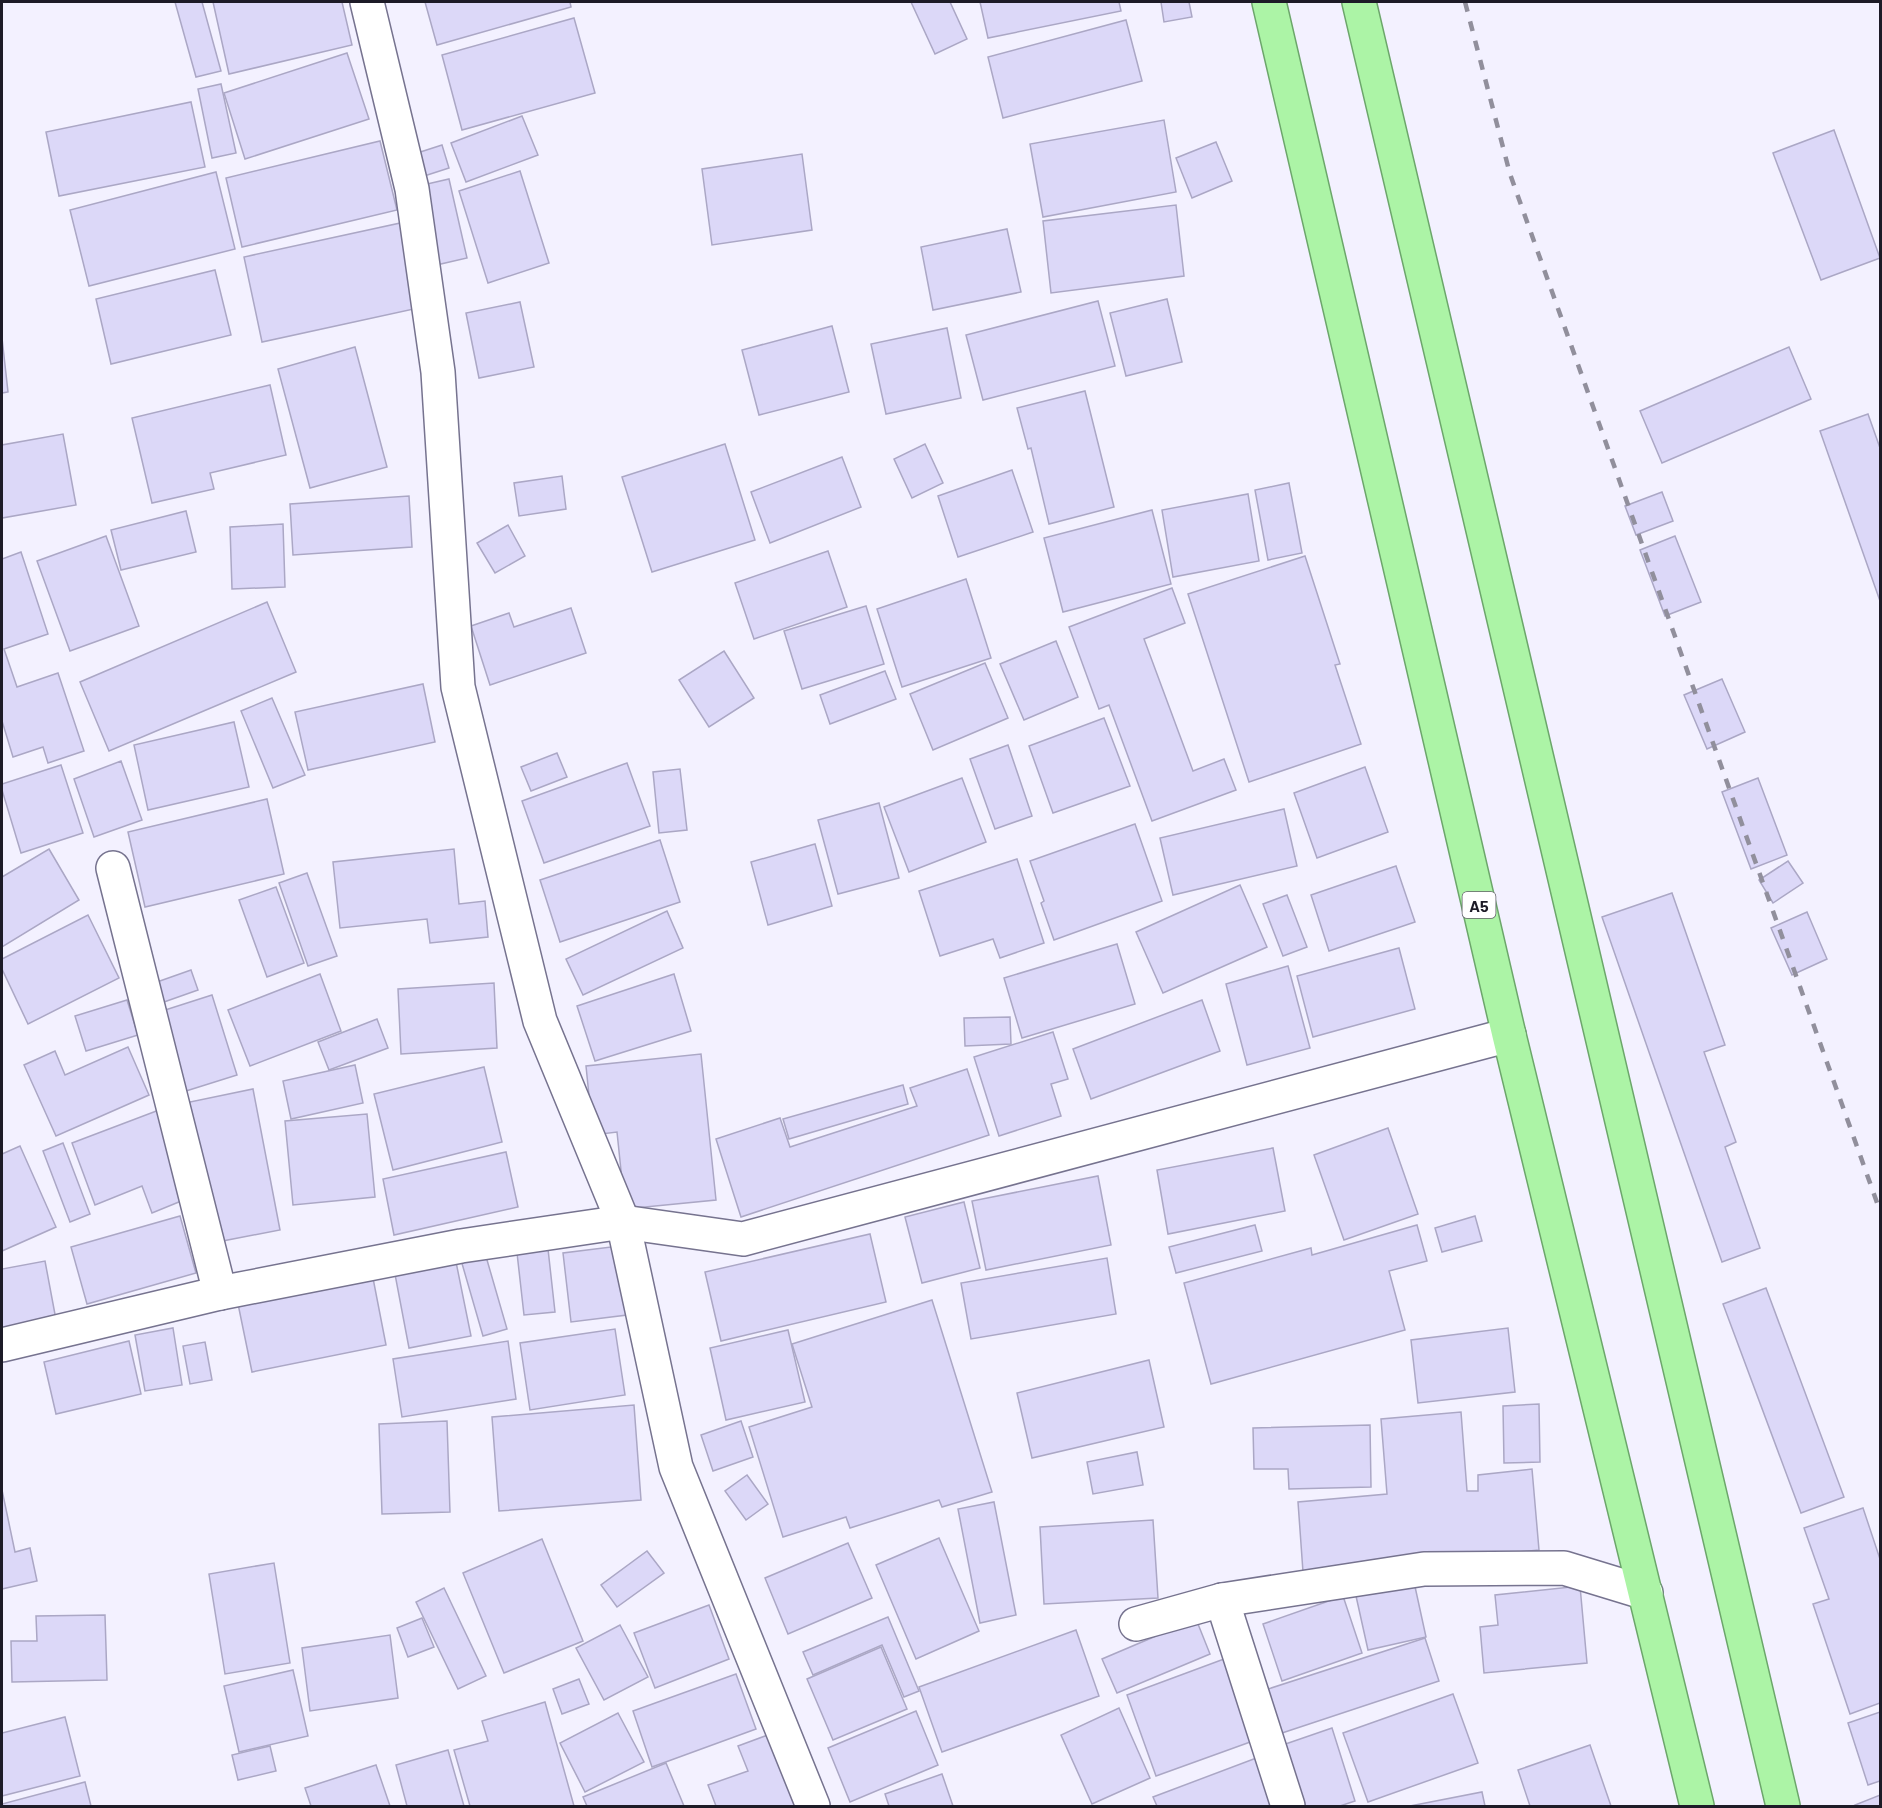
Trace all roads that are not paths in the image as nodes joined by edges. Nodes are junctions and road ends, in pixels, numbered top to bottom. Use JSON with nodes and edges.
{"nodes":[{"id":1,"x":367,"y":2,"type":"edge"},
{"id":2,"x":1269,"y":2,"type":"edge"},
{"id":3,"x":1359,"y":2,"type":"edge"},
{"id":4,"x":113,"y":868,"type":"dead end"},
{"id":5,"x":1509,"y":1035,"type":"junction"},
{"id":6,"x":622,"y":1222,"type":"junction"},
{"id":7,"x":220,"y":1293,"type":"junction"},
{"id":8,"x":2,"y":1345,"type":"edge"},
{"id":9,"x":1646,"y":1593,"type":"junction"},
{"id":10,"x":1222,"y":1600,"type":"junction"},
{"id":11,"x":1136,"y":1624,"type":"dead end"},
{"id":12,"x":813,"y":1806,"type":"edge"},
{"id":13,"x":1288,"y":1806,"type":"edge"},
{"id":14,"x":1697,"y":1806,"type":"edge"},
{"id":15,"x":1783,"y":1806,"type":"edge"}],
"edges":[{"from":1,"to":6,"type":"street"},
{"from":2,"to":5,"type":"highway","number":"A5"},
{"from":3,"to":15,"type":"highway"},
{"from":4,"to":7,"type":"street"},
{"from":5,"to":6,"type":"street"},
{"from":5,"to":9,"type":"highway","number":"A5"},
{"from":6,"to":7,"type":"street"},
{"from":6,"to":12,"type":"street"},
{"from":7,"to":8,"type":"street"},
{"from":9,"to":10,"type":"street"},
{"from":9,"to":14,"type":"highway","number":"A5"},
{"from":10,"to":11,"type":"street"},
{"from":10,"to":13,"type":"street"}]}
